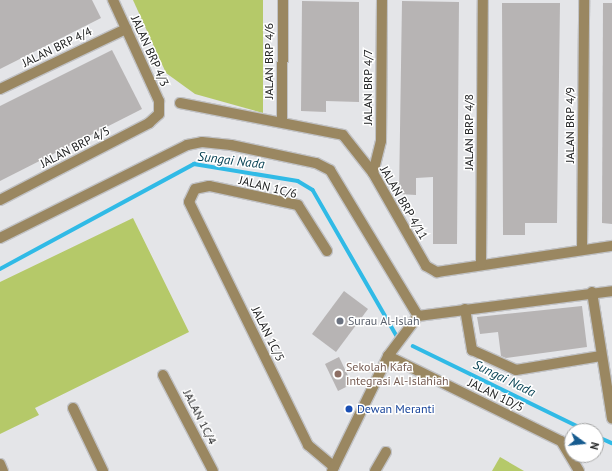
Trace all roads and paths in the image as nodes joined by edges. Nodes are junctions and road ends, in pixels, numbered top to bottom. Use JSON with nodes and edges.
{"nodes":[{"id":1,"x":113,"y":0,"type":"edge"},
{"id":2,"x":283,"y":0,"type":"edge"},
{"id":3,"x":382,"y":0,"type":"edge"},
{"id":4,"x":483,"y":0,"type":"edge"},
{"id":5,"x":584,"y":0,"type":"edge"},
{"id":6,"x":126,"y":29,"type":"junction"},
{"id":7,"x":0,"y":89,"type":"edge"},
{"id":8,"x":180,"y":103,"type":"dead end"},
{"id":9,"x":159,"y":114,"type":"joint"},
{"id":10,"x":282,"y":121,"type":"junction"},
{"id":11,"x":372,"y":173,"type":"junction"},
{"id":12,"x":0,"y":200,"type":"edge"},
{"id":13,"x":189,"y":202,"type":"joint"},
{"id":14,"x":0,"y":238,"type":"edge"},
{"id":15,"x":612,"y":246,"type":"edge"},
{"id":16,"x":582,"y":250,"type":"junction"},
{"id":17,"x":327,"y":251,"type":"dead end"},
{"id":18,"x":481,"y":264,"type":"junction"},
{"id":19,"x":612,"y":291,"type":"edge"},
{"id":20,"x":592,"y":292,"type":"junction"},
{"id":21,"x":465,"y":309,"type":"junction"},
{"id":22,"x":418,"y":316,"type":"junction"},
{"id":23,"x":388,"y":356,"type":"junction"},
{"id":24,"x":601,"y":356,"type":"junction"},
{"id":25,"x":163,"y":374,"type":"dead end"},
{"id":26,"x":73,"y":408,"type":"dead end"},
{"id":27,"x":612,"y":418,"type":"edge"},
{"id":28,"x":386,"y":452,"type":"dead end"},
{"id":29,"x":0,"y":464,"type":"edge"},
{"id":30,"x":333,"y":469,"type":"edge"},
{"id":31,"x":3,"y":471,"type":"edge"},
{"id":32,"x":103,"y":471,"type":"edge"},
{"id":33,"x":213,"y":471,"type":"edge"},
{"id":34,"x":375,"y":471,"type":"edge"},
{"id":35,"x":579,"y":471,"type":"edge"}],
"edges":[{"from":1,"to":6,"type":"street","name":"JALAN BRP 4/3"},
{"from":2,"to":10,"type":"street","name":"JALAN BRP 4/6"},
{"from":3,"to":11,"type":"street","name":"JALAN BRP 4/7"},
{"from":4,"to":18,"type":"street","name":"JALAN BRP 4/8"},
{"from":5,"to":16,"type":"street","name":"JALAN BRP 4/9"},
{"from":6,"to":7,"type":"street","name":"JALAN BRP 4/4"},
{"from":6,"to":9,"type":"street","name":"JALAN BRP 4/3"},
{"from":8,"to":10,"type":"street","name":"JALAN BRP 4/11"},
{"from":9,"to":12,"type":"street","name":"JALAN BRP 4/5"},
{"from":10,"to":11,"type":"street","name":"JALAN BRP 4/11"},
{"from":11,"to":18,"type":"street","name":"JALAN BRP 4/11"},
{"from":13,"to":17,"type":"street","name":"JALAN 1C/6"},
{"from":13,"to":30,"type":"street","name":"JALAN 1C/5"},
{"from":14,"to":22,"type":"street"},
{"from":15,"to":16,"type":"street","name":"JALAN BRP 4/11"},
{"from":16,"to":18,"type":"street","name":"JALAN BRP 4/11"},
{"from":19,"to":20,"type":"street"},
{"from":20,"to":21,"type":"street"},
{"from":20,"to":24,"type":"street"},
{"from":21,"to":22,"type":"street"},
{"from":21,"to":24,"type":"street"},
{"from":22,"to":23,"type":"street"},
{"from":23,"to":30,"type":"street"},
{"from":23,"to":35,"type":"street","name":"JALAN 1D/5"},
{"from":24,"to":27,"type":"street"},
{"from":25,"to":33,"type":"street","name":"JALAN 1C/4"},
{"from":26,"to":32,"type":"street"},
{"from":28,"to":34,"type":"street"},
{"from":29,"to":31,"type":"street"}]}
